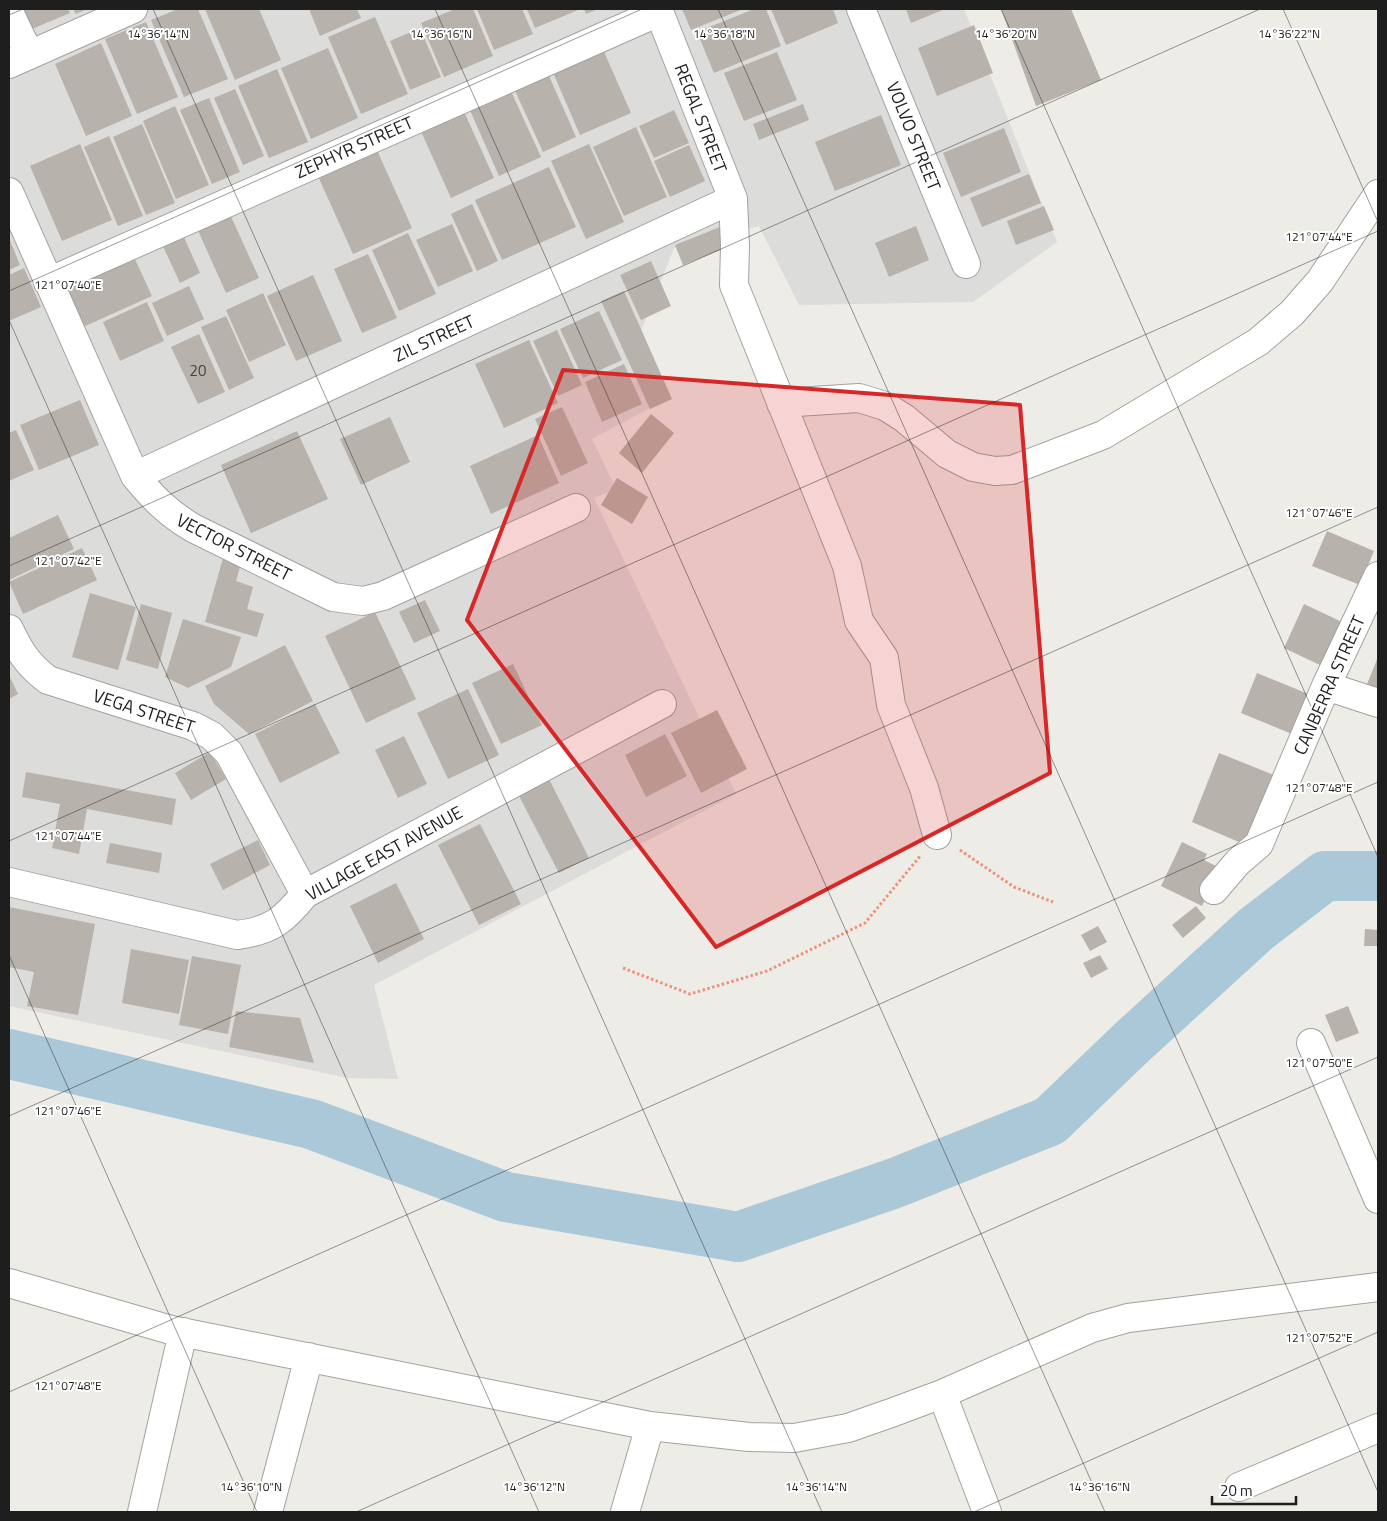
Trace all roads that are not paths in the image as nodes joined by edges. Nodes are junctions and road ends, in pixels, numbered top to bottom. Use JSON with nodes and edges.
{"nodes":[{"id":1,"x":133,"y":9,"type":"edge"},
{"id":2,"x":861,"y":9,"type":"edge"},
{"id":3,"x":659,"y":10,"type":"edge"},
{"id":4,"x":9,"y":12,"type":"edge"},
{"id":5,"x":19,"y":59,"type":"edge"},
{"id":6,"x":9,"y":192,"type":"edge"},
{"id":7,"x":1378,"y":194,"type":"edge"},
{"id":8,"x":733,"y":199,"type":"junction"},
{"id":9,"x":966,"y":264,"type":"dead end"},
{"id":10,"x":48,"y":282,"type":"junction"},
{"id":11,"x":781,"y":403,"type":"junction"},
{"id":12,"x":135,"y":476,"type":"junction"},
{"id":13,"x":576,"y":508,"type":"dead end"},
{"id":14,"x":1378,"y":576,"type":"edge"},
{"id":15,"x":9,"y":628,"type":"edge"},
{"id":16,"x":1326,"y":686,"type":"junction"},
{"id":17,"x":1378,"y":703,"type":"edge"},
{"id":18,"x":662,"y":704,"type":"dead end"},
{"id":19,"x":937,"y":835,"type":"road end"},
{"id":20,"x":9,"y":882,"type":"edge"},
{"id":21,"x":1214,"y":890,"type":"dead end"},
{"id":22,"x":305,"y":894,"type":"junction"},
{"id":23,"x":1311,"y":1043,"type":"dead end"},
{"id":24,"x":1378,"y":1199,"type":"edge"},
{"id":25,"x":9,"y":1283,"type":"edge"},
{"id":26,"x":1378,"y":1287,"type":"edge"},
{"id":27,"x":183,"y":1332,"type":"junction"},
{"id":28,"x":309,"y":1357,"type":"junction"},
{"id":29,"x":942,"y":1394,"type":"junction"},
{"id":30,"x":650,"y":1426,"type":"junction"},
{"id":31,"x":1378,"y":1428,"type":"edge"},
{"id":32,"x":1239,"y":1487,"type":"dead end"},
{"id":33,"x":142,"y":1512,"type":"edge"},
{"id":34,"x":268,"y":1512,"type":"edge"},
{"id":35,"x":624,"y":1512,"type":"edge"},
{"id":36,"x":987,"y":1512,"type":"edge"}],
"edges":[{"from":1,"to":5,"type":"street"},
{"from":2,"to":9,"type":"street","name":"VOLVO STREET"},
{"from":3,"to":8,"type":"street","name":"REGAL STREET"},
{"from":3,"to":10,"type":"street","name":"ZEPHYR STREET"},
{"from":4,"to":5,"type":"street"},
{"from":6,"to":10,"type":"street","name":"VECTOR STREET"},
{"from":7,"to":11,"type":"street"},
{"from":8,"to":11,"type":"street","name":"REGAL STREET"},
{"from":8,"to":12,"type":"street","name":"ZIL STREET"},
{"from":10,"to":12,"type":"street","name":"VECTOR STREET"},
{"from":11,"to":19,"type":"street","name":"REGAL STREET"},
{"from":12,"to":13,"type":"street","name":"VECTOR STREET"},
{"from":14,"to":16,"type":"street","name":"CANBERRA STREET"},
{"from":15,"to":22,"type":"street","name":"VEGA STREET"},
{"from":16,"to":17,"type":"street"},
{"from":16,"to":21,"type":"street","name":"CANBERRA STREET"},
{"from":18,"to":22,"type":"street","name":"VILLAGE EAST AVENUE"},
{"from":20,"to":22,"type":"street","name":"VILLAGE EAST AVENUE"},
{"from":23,"to":24,"type":"street"},
{"from":25,"to":27,"type":"street"},
{"from":26,"to":29,"type":"street"},
{"from":27,"to":28,"type":"street"},
{"from":27,"to":33,"type":"street"},
{"from":28,"to":30,"type":"street"},
{"from":28,"to":34,"type":"street"},
{"from":29,"to":30,"type":"street"},
{"from":29,"to":36,"type":"street"},
{"from":30,"to":35,"type":"street"},
{"from":31,"to":32,"type":"street"}]}
